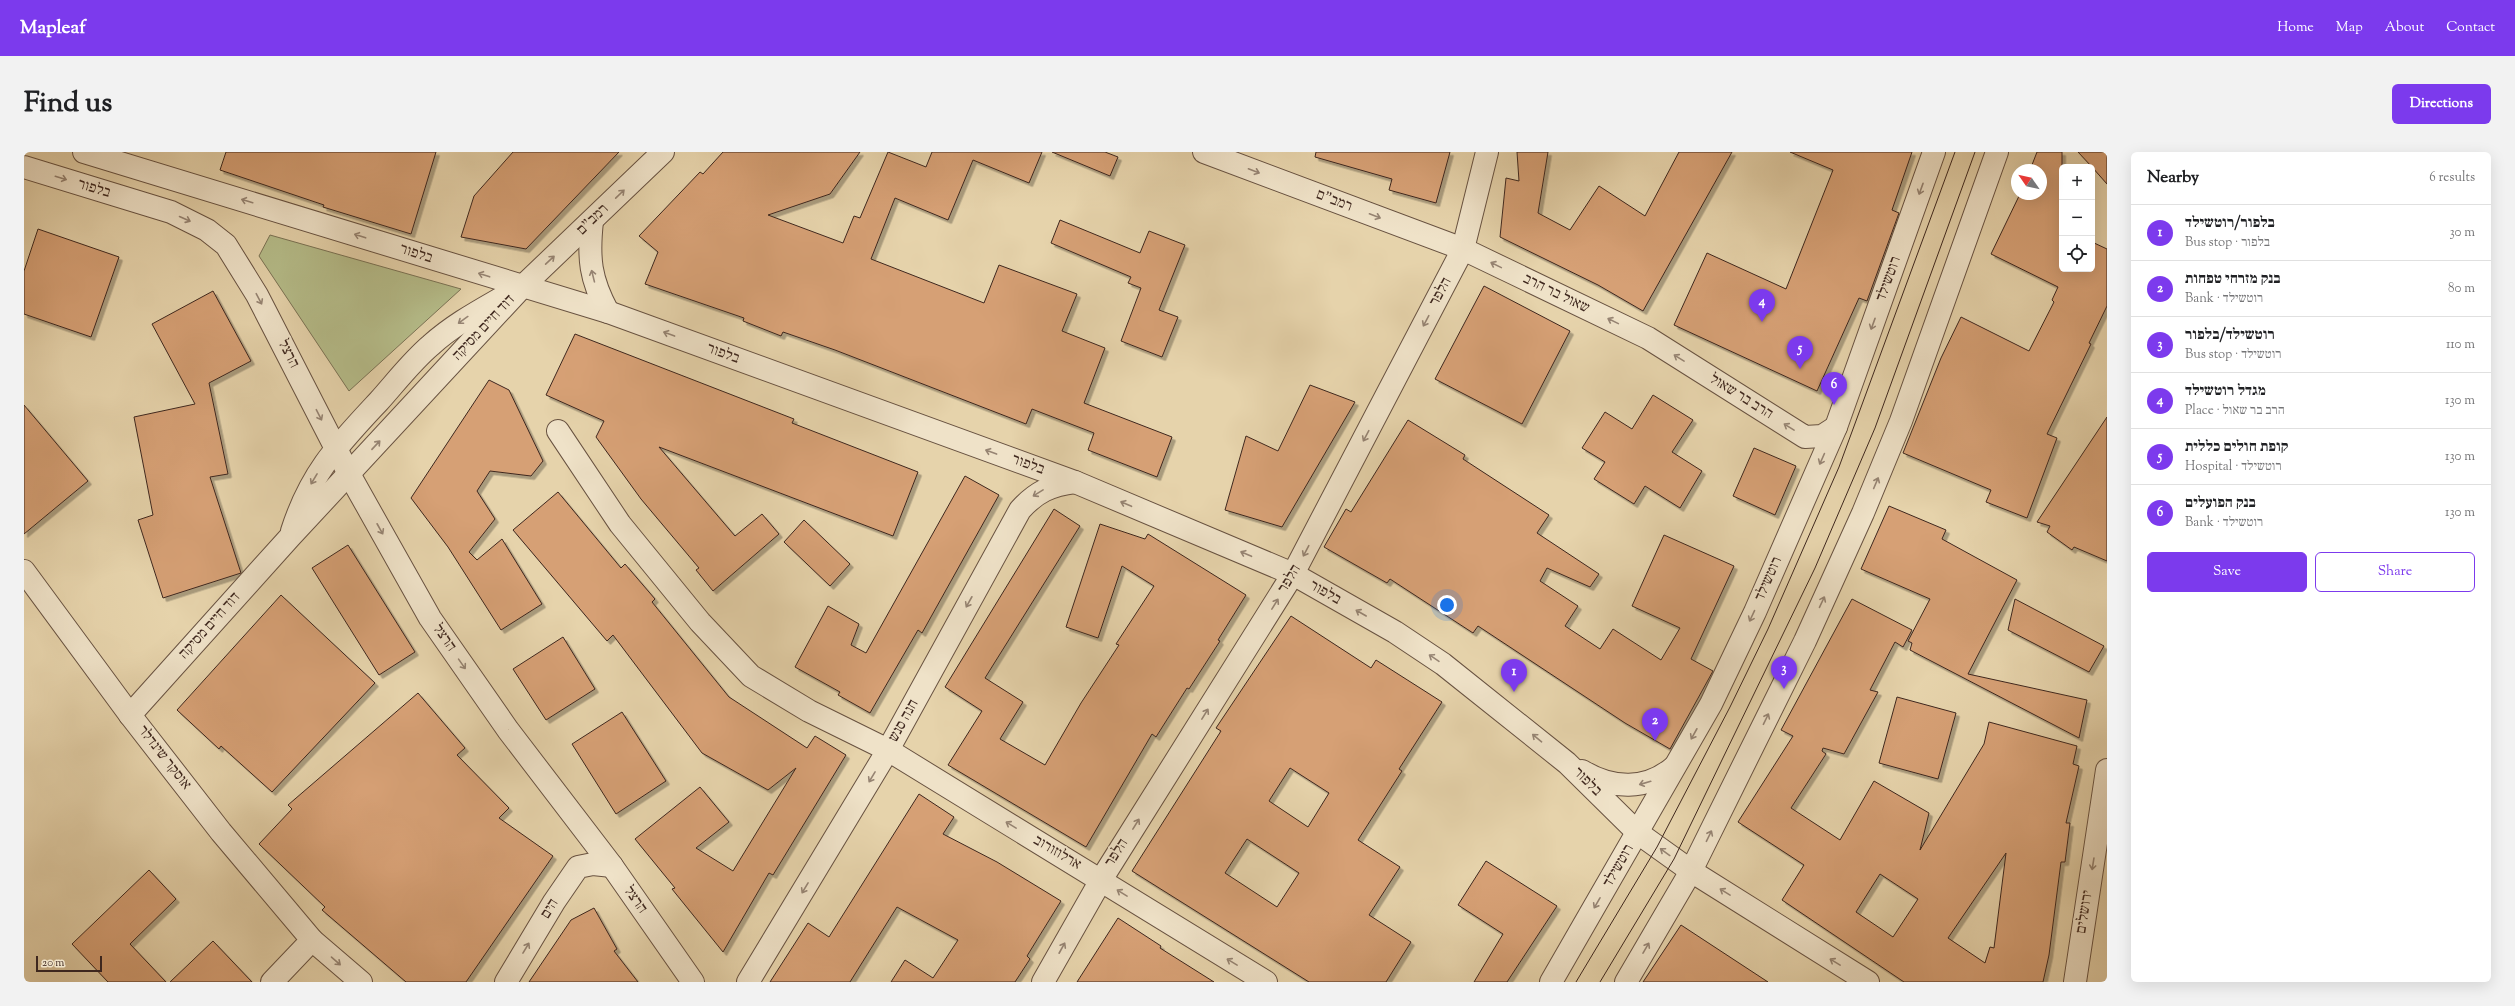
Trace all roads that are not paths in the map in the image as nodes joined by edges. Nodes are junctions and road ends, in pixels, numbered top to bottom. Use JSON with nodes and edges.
{"nodes":[{"id":1,"x":84,"y":152,"type":"edge"},
{"id":2,"x":663,"y":152,"type":"edge"},
{"id":3,"x":1204,"y":152,"type":"edge"},
{"id":4,"x":1487,"y":152,"type":"edge"},
{"id":5,"x":1934,"y":152,"type":"edge"},
{"id":6,"x":1998,"y":152,"type":"edge"},
{"id":7,"x":24,"y":167,"type":"edge"},
{"id":8,"x":592,"y":221,"type":"junction"},
{"id":9,"x":1463,"y":249,"type":"junction"},
{"id":10,"x":241,"y":265,"type":"joint"},
{"id":11,"x":522,"y":287,"type":"junction"},
{"id":12,"x":608,"y":312,"type":"junction"},
{"id":13,"x":1648,"y":338,"type":"joint"},
{"id":14,"x":1836,"y":427,"type":"junction"},
{"id":15,"x":558,"y":430,"type":"dead end"},
{"id":16,"x":336,"y":447,"type":"junction"},
{"id":17,"x":349,"y":474,"type":"junction"},
{"id":18,"x":1075,"y":482,"type":"junction"},
{"id":19,"x":290,"y":537,"type":"junction"},
{"id":20,"x":24,"y":571,"type":"edge"},
{"id":21,"x":1293,"y":574,"type":"junction"},
{"id":22,"x":130,"y":715,"type":"junction"},
{"id":23,"x":888,"y":750,"type":"junction"},
{"id":24,"x":1567,"y":763,"type":"junction"},
{"id":25,"x":1678,"y":763,"type":"junction"},
{"id":26,"x":2107,"y":770,"type":"edge"},
{"id":27,"x":1638,"y":833,"type":"junction"},
{"id":28,"x":612,"y":866,"type":"junction"},
{"id":29,"x":1692,"y":871,"type":"junction"},
{"id":30,"x":1101,"y":880,"type":"junction"},
{"id":31,"x":312,"y":940,"type":"junction"},
{"id":32,"x":272,"y":982,"type":"edge"},
{"id":33,"x":361,"y":982,"type":"edge"},
{"id":34,"x":506,"y":982,"type":"edge"},
{"id":35,"x":693,"y":982,"type":"edge"},
{"id":36,"x":748,"y":982,"type":"edge"},
{"id":37,"x":1043,"y":982,"type":"edge"},
{"id":38,"x":1266,"y":982,"type":"edge"},
{"id":39,"x":1551,"y":982,"type":"edge"},
{"id":40,"x":1626,"y":982,"type":"edge"},
{"id":41,"x":1868,"y":982,"type":"edge"},
{"id":42,"x":2074,"y":982,"type":"edge"}],
"edges":[{"from":11,"to":1,"type":"street","name":"בלפור","one_way":true},
{"from":8,"to":2,"type":"street","name":"רמב\"ם","one_way":true},
{"from":3,"to":9,"type":"street","name":"רמב\"ם","one_way":true},
{"from":4,"to":9,"type":"street","name":"הלפר"},
{"from":5,"to":14,"type":"street","name":"רוטשילד","one_way":true},
{"from":29,"to":6,"type":"street","one_way":true},
{"from":7,"to":10,"type":"street","name":"בלפור","one_way":true},
{"from":11,"to":8,"type":"street","name":"רמב\"ם","one_way":true},
{"from":12,"to":8,"type":"street","one_way":true},
{"from":13,"to":9,"type":"street","name":"שאול בר הרב","one_way":true},
{"from":9,"to":21,"type":"street","name":"הלפר","one_way":true},
{"from":10,"to":16,"type":"street","name":"הרצל","one_way":true},
{"from":11,"to":12,"type":"street","name":"בלפור"},
{"from":11,"to":16,"type":"street","name":"דוד חיים מסיקה","one_way":true},
{"from":17,"to":11,"type":"street","name":"דוד חיים מסיקה","one_way":true},
{"from":18,"to":12,"type":"street","name":"בלפור","one_way":true},
{"from":14,"to":13,"type":"street","name":"הרב בר שאול","one_way":true},
{"from":14,"to":25,"type":"street","name":"רוטשילד","one_way":true},
{"from":15,"to":23,"type":"street","name":"ארלוזורוב"},
{"from":16,"to":17,"type":"street","name":"הרצל"},
{"from":16,"to":19,"type":"street","name":"דוד חיים מסיקה","one_way":true},
{"from":17,"to":19,"type":"street","name":"דוד חיים מסיקה"},
{"from":17,"to":28,"type":"street","name":"הרצל","one_way":true},
{"from":21,"to":18,"type":"street","name":"בלפור","one_way":true},
{"from":18,"to":23,"type":"street","name":"חנה סנש","one_way":true},
{"from":19,"to":22,"type":"street","name":"דוד חיים מסיקה"},
{"from":20,"to":22,"type":"street","name":"אוסקר שינדלר"},
{"from":24,"to":21,"type":"street","name":"בלפור","one_way":true},
{"from":30,"to":21,"type":"street","name":"הלפר","one_way":true},
{"from":22,"to":31,"type":"street","name":"אוסקר שינדלר"},
{"from":30,"to":23,"type":"street","name":"ארלוזורוב","one_way":true},
{"from":23,"to":36,"type":"street","name":"חנה סנש","one_way":true},
{"from":25,"to":24,"type":"street","one_way":true},
{"from":24,"to":27,"type":"street","name":"בלפור"},
{"from":25,"to":27,"type":"street","name":"רוטשילד"},
{"from":26,"to":42,"type":"street","name":"ירושלים","one_way":true},
{"from":29,"to":27,"type":"street","name":"בלפור","one_way":true},
{"from":27,"to":39,"type":"street","name":"רוטשילד","one_way":true},
{"from":34,"to":28,"type":"street","name":"הים","one_way":true},
{"from":28,"to":35,"type":"street","name":"הרצל"},
{"from":40,"to":29,"type":"street","one_way":true},
{"from":41,"to":29,"type":"street","name":"בלפור","one_way":true},
{"from":37,"to":30,"type":"street","name":"הלפר","one_way":true},
{"from":38,"to":30,"type":"street","name":"ארלוזורוב","one_way":true},
{"from":31,"to":32,"type":"street"},
{"from":31,"to":33,"type":"street","name":"אוסקר שינדלר","one_way":true}]}
